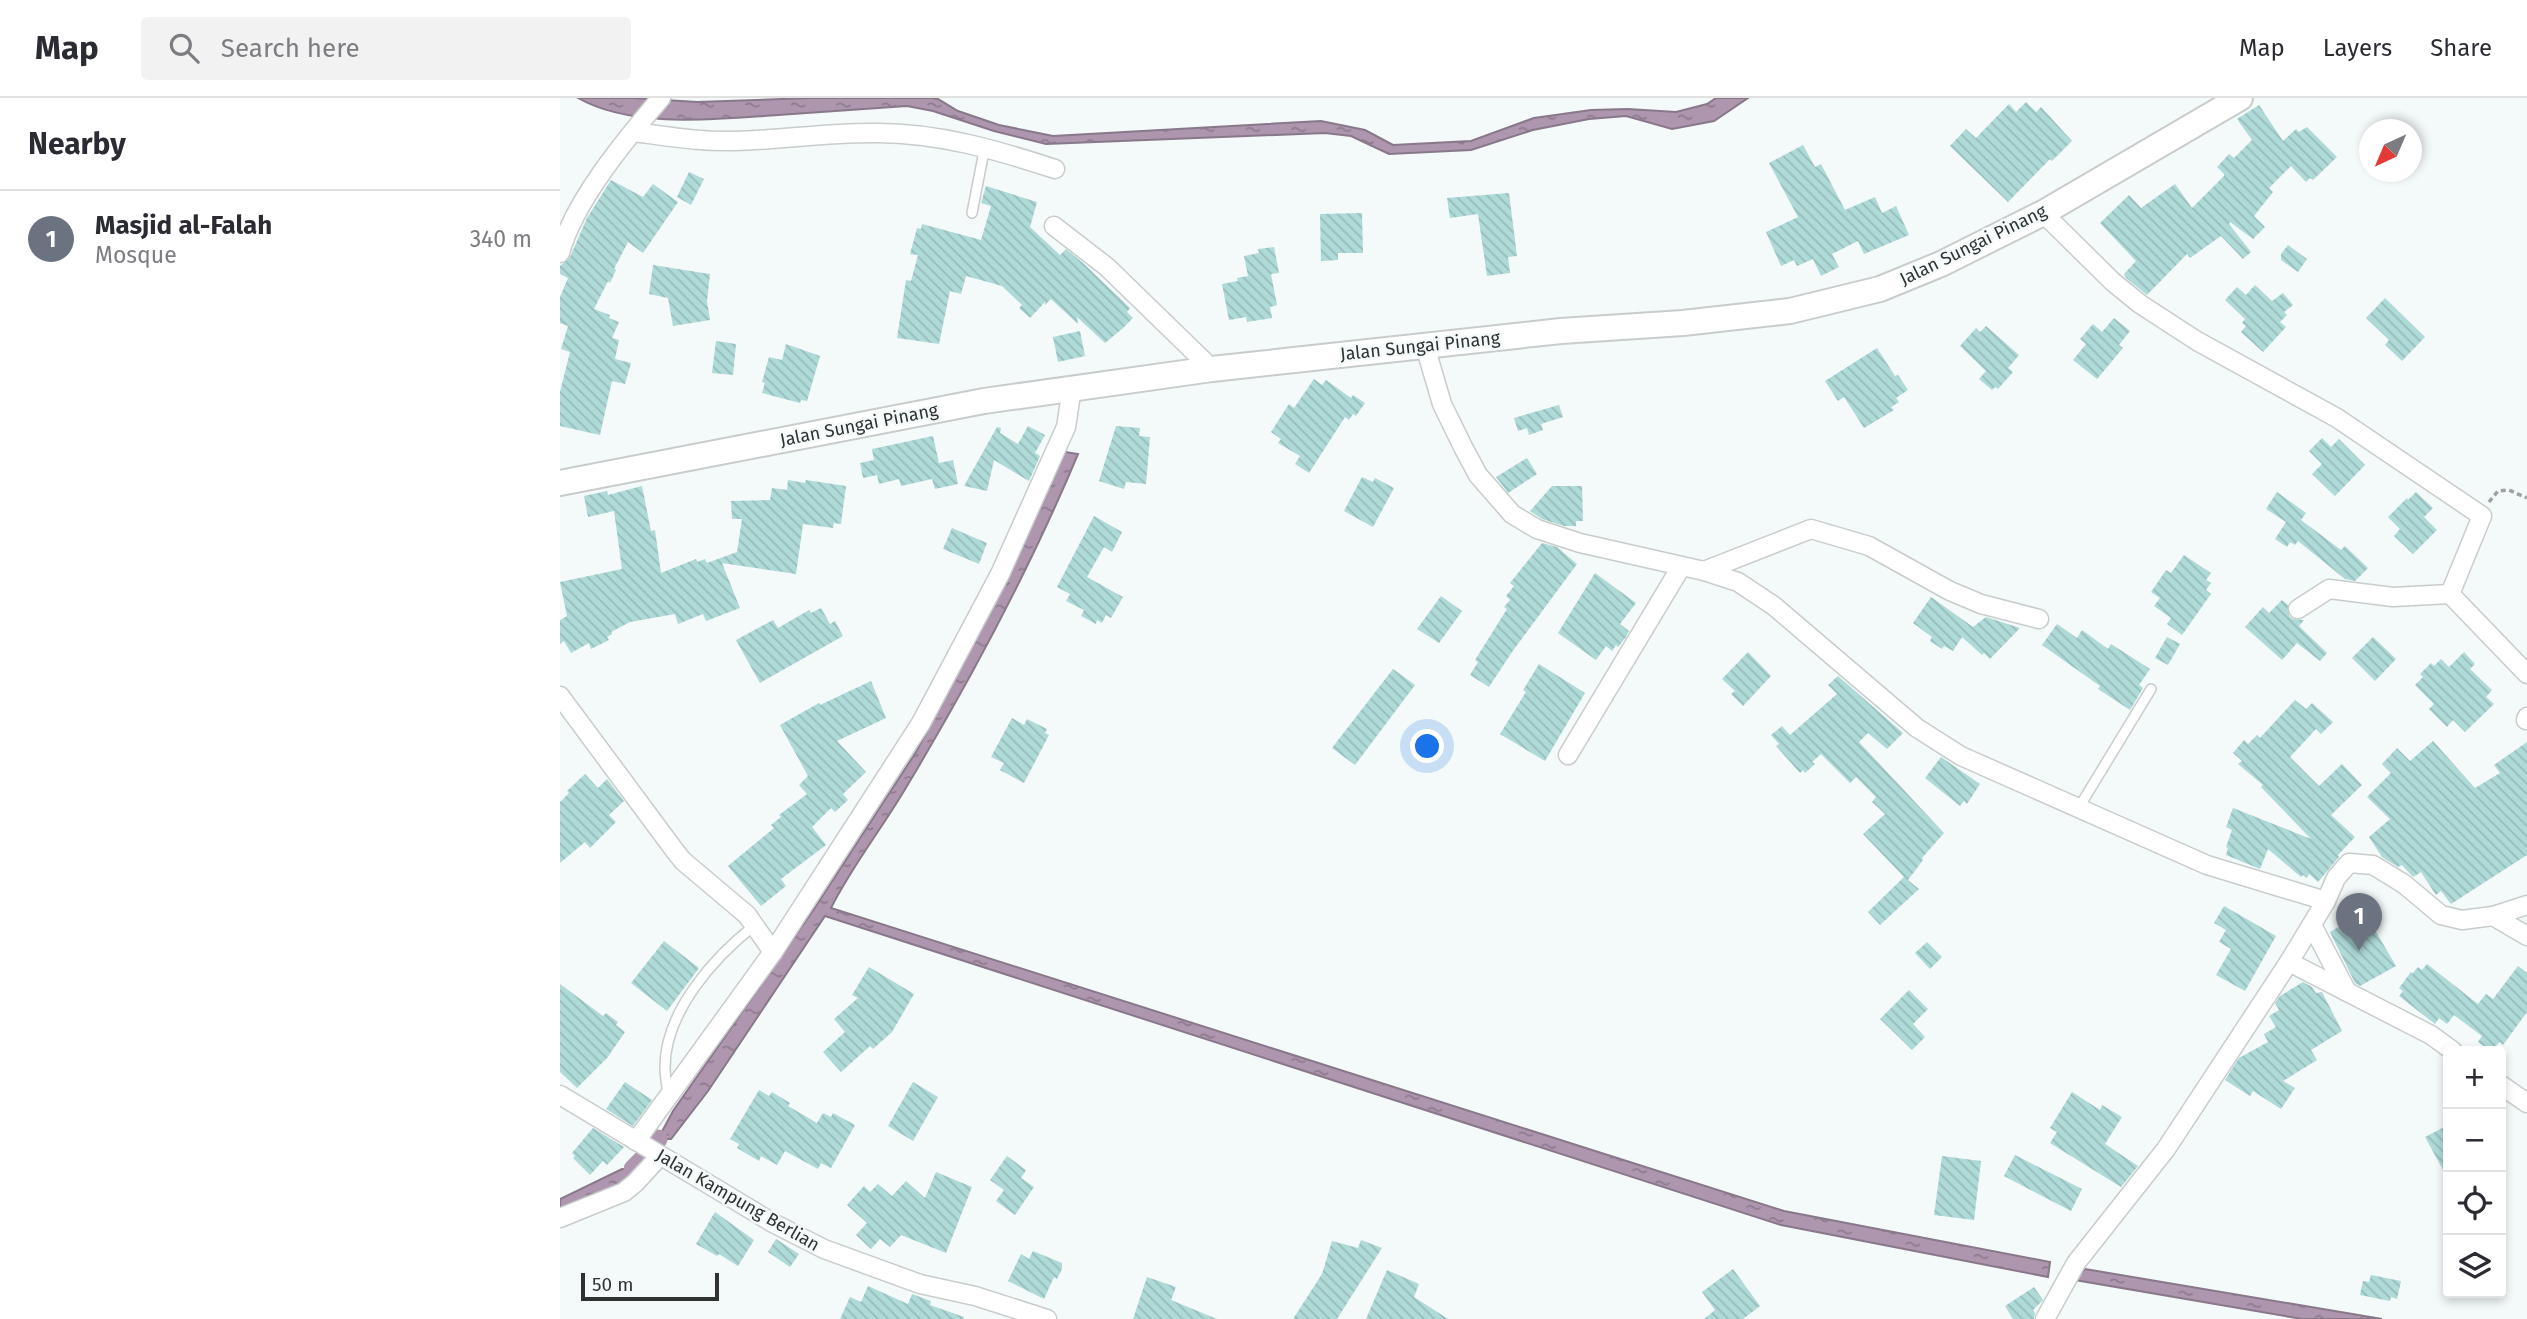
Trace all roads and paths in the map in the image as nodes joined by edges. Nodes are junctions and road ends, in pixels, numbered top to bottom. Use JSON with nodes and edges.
{"nodes":[{"id":1,"x":2240,"y":98,"type":"edge"},
{"id":2,"x":652,"y":103,"type":"edge"},
{"id":3,"x":635,"y":129,"type":"junction"},
{"id":4,"x":985,"y":146,"type":"junction"},
{"id":5,"x":1055,"y":169,"type":"dead end"},
{"id":6,"x":972,"y":212,"type":"dead end"},
{"id":7,"x":2043,"y":213,"type":"junction"},
{"id":8,"x":1055,"y":226,"type":"dead end"},
{"id":9,"x":563,"y":235,"type":"edge"},
{"id":10,"x":560,"y":253,"type":"edge"},
{"id":11,"x":1426,"y":346,"type":"junction"},
{"id":12,"x":1212,"y":369,"type":"junction"},
{"id":13,"x":1072,"y":388,"type":"junction"},
{"id":14,"x":560,"y":483,"type":"edge"},
{"id":15,"x":2527,"y":498,"type":"edge"},
{"id":16,"x":2482,"y":516,"type":"junction"},
{"id":17,"x":1682,"y":567,"type":"junction"},
{"id":18,"x":1704,"y":571,"type":"junction"},
{"id":19,"x":2450,"y":594,"type":"junction"},
{"id":20,"x":2298,"y":609,"type":"dead end"},
{"id":21,"x":2039,"y":620,"type":"dead end"},
{"id":22,"x":2527,"y":674,"type":"edge"},
{"id":23,"x":2151,"y":689,"type":"dead end"},
{"id":24,"x":560,"y":696,"type":"edge"},
{"id":25,"x":1568,"y":755,"type":"dead end"},
{"id":26,"x":2078,"y":809,"type":"junction"},
{"id":27,"x":2326,"y":901,"type":"junction"},
{"id":28,"x":2527,"y":905,"type":"edge"},
{"id":29,"x":2493,"y":916,"type":"junction"},
{"id":30,"x":755,"y":925,"type":"junction"},
{"id":31,"x":2312,"y":925,"type":"junction"},
{"id":32,"x":2527,"y":936,"type":"edge"},
{"id":33,"x":773,"y":952,"type":"junction"},
{"id":34,"x":2289,"y":962,"type":"junction"},
{"id":35,"x":2347,"y":992,"type":"junction"},
{"id":36,"x":2447,"y":1046,"type":"edge"},
{"id":37,"x":2506,"y":1088,"type":"edge"},
{"id":38,"x":560,"y":1095,"type":"edge"},
{"id":39,"x":669,"y":1096,"type":"junction"},
{"id":40,"x":2527,"y":1103,"type":"edge"},
{"id":41,"x":636,"y":1141,"type":"junction"},
{"id":42,"x":660,"y":1156,"type":"junction"},
{"id":43,"x":560,"y":1218,"type":"edge"},
{"id":44,"x":1047,"y":1319,"type":"edge"},
{"id":45,"x":2045,"y":1319,"type":"edge"}],
"edges":[{"from":1,"to":7,"type":"street","name":"Jalan Sungai Pinang"},
{"from":2,"to":3,"type":"street"},
{"from":3,"to":4,"type":"street"},
{"from":3,"to":9,"type":"street"},
{"from":4,"to":5,"type":"street"},
{"from":4,"to":6,"type":"lane"},
{"from":7,"to":11,"type":"street","name":"Jalan Sungai Pinang"},
{"from":7,"to":16,"type":"street"},
{"from":8,"to":12,"type":"street"},
{"from":9,"to":10,"type":"street"},
{"from":11,"to":12,"type":"street","name":"Jalan Sungai Pinang"},
{"from":11,"to":17,"type":"street"},
{"from":12,"to":13,"type":"street","name":"Jalan Sungai Pinang"},
{"from":13,"to":14,"type":"street","name":"Jalan Sungai Pinang"},
{"from":13,"to":33,"type":"street"},
{"from":15,"to":16,"type":"path"},
{"from":16,"to":19,"type":"street"},
{"from":17,"to":18,"type":"street"},
{"from":17,"to":25,"type":"street"},
{"from":18,"to":21,"type":"street"},
{"from":18,"to":26,"type":"street"},
{"from":19,"to":20,"type":"street"},
{"from":19,"to":22,"type":"street"},
{"from":23,"to":26,"type":"lane"},
{"from":24,"to":30,"type":"street"},
{"from":26,"to":27,"type":"street"},
{"from":27,"to":29,"type":"street"},
{"from":27,"to":31,"type":"street"},
{"from":28,"to":29,"type":"street"},
{"from":29,"to":32,"type":"street"},
{"from":30,"to":33,"type":"street"},
{"from":30,"to":39,"type":"lane"},
{"from":31,"to":34,"type":"street"},
{"from":31,"to":35,"type":"street"},
{"from":33,"to":39,"type":"street"},
{"from":34,"to":35,"type":"street"},
{"from":34,"to":45,"type":"street"},
{"from":35,"to":36,"type":"street"},
{"from":37,"to":40,"type":"street"},
{"from":38,"to":41,"type":"street","name":"Jalan Kampung Berlian"},
{"from":39,"to":41,"type":"street"},
{"from":41,"to":42,"type":"street","name":"Jalan Kampung Berlian"},
{"from":42,"to":43,"type":"street"},
{"from":42,"to":44,"type":"street","name":"Jalan Kampung Berlian"}]}
